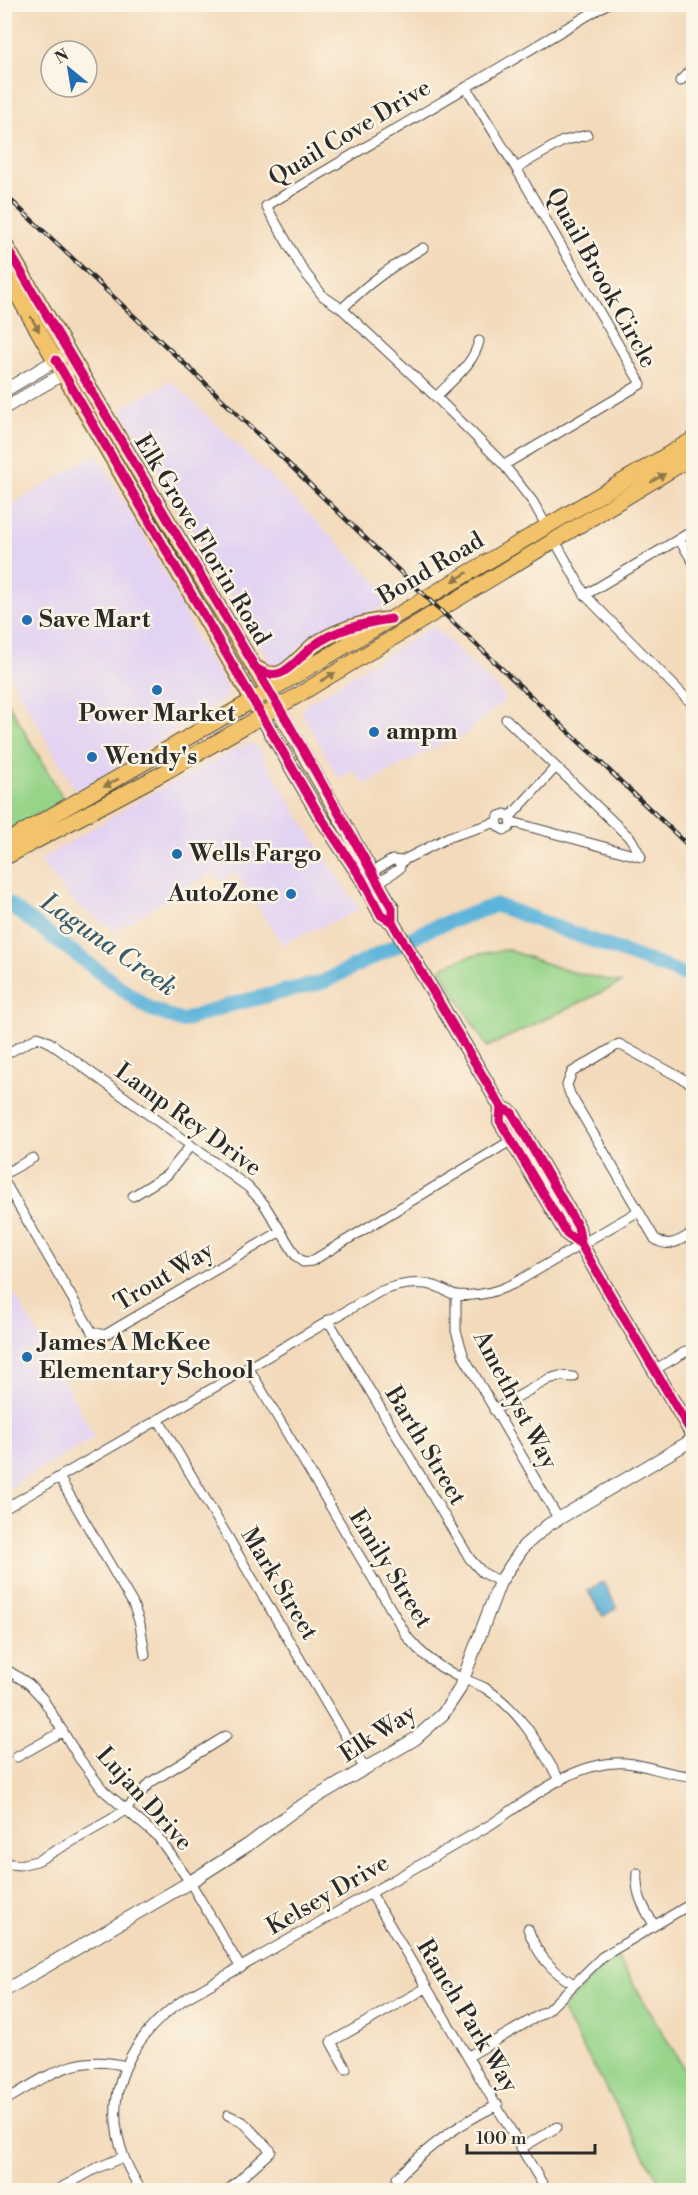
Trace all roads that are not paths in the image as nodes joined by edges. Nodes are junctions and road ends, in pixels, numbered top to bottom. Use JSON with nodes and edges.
{"nodes":[{"id":1,"x":607,"y":4,"type":"edge"},
{"id":2,"x":693,"y":67,"type":"edge"},
{"id":3,"x":680,"y":81,"type":"dead end"},
{"id":4,"x":466,"y":87,"type":"junction"},
{"id":5,"x":587,"y":135,"type":"dead end"},
{"id":6,"x":516,"y":168,"type":"junction"},
{"id":7,"x":4,"y":243,"type":"edge"},
{"id":8,"x":423,"y":248,"type":"dead end"},
{"id":9,"x":4,"y":272,"type":"edge"},
{"id":10,"x":342,"y":309,"type":"junction"},
{"id":11,"x":479,"y":341,"type":"dead end"},
{"id":12,"x":66,"y":364,"type":"junction"},
{"id":13,"x":4,"y":391,"type":"edge"},
{"id":14,"x":436,"y":397,"type":"junction"},
{"id":15,"x":4,"y":408,"type":"edge"},
{"id":16,"x":693,"y":439,"type":"edge"},
{"id":17,"x":105,"y":445,"type":"junction"},
{"id":18,"x":693,"y":456,"type":"edge"},
{"id":19,"x":504,"y":465,"type":"junction"},
{"id":20,"x":631,"y":476,"type":"junction"},
{"id":21,"x":145,"y":483,"type":"junction"},
{"id":22,"x":144,"y":511,"type":"junction"},
{"id":23,"x":546,"y":525,"type":"junction"},
{"id":24,"x":172,"y":529,"type":"junction"},
{"id":25,"x":693,"y":530,"type":"edge"},
{"id":26,"x":679,"y":539,"type":"junction"},
{"id":27,"x":555,"y":541,"type":"junction"},
{"id":28,"x":693,"y":563,"type":"edge"},
{"id":29,"x":474,"y":590,"type":"junction"},
{"id":30,"x":585,"y":595,"type":"junction"},
{"id":31,"x":392,"y":619,"type":"junction"},
{"id":32,"x":254,"y":667,"type":"junction"},
{"id":33,"x":269,"y":692,"type":"junction"},
{"id":34,"x":253,"y":701,"type":"junction"},
{"id":35,"x":278,"y":706,"type":"junction"},
{"id":36,"x":693,"y":706,"type":"edge"},
{"id":37,"x":261,"y":716,"type":"junction"},
{"id":38,"x":506,"y":719,"type":"dead end"},
{"id":39,"x":555,"y":768,"type":"junction"},
{"id":40,"x":511,"y":820,"type":"junction"},
{"id":41,"x":5,"y":853,"type":"edge"},
{"id":42,"x":345,"y":854,"type":"junction"},
{"id":43,"x":375,"y":878,"type":"junction"},
{"id":44,"x":392,"y":922,"type":"junction"},
{"id":45,"x":4,"y":1055,"type":"edge"},
{"id":46,"x":693,"y":1085,"type":"edge"},
{"id":47,"x":501,"y":1107,"type":"junction"},
{"id":48,"x":512,"y":1140,"type":"junction"},
{"id":49,"x":191,"y":1145,"type":"junction"},
{"id":50,"x":33,"y":1158,"type":"dead end"},
{"id":51,"x":4,"y":1174,"type":"edge"},
{"id":52,"x":4,"y":1181,"type":"edge"},
{"id":53,"x":133,"y":1196,"type":"dead end"},
{"id":54,"x":639,"y":1211,"type":"junction"},
{"id":55,"x":281,"y":1231,"type":"junction"},
{"id":56,"x":693,"y":1232,"type":"edge"},
{"id":57,"x":581,"y":1244,"type":"junction"},
{"id":58,"x":456,"y":1295,"type":"junction"},
{"id":59,"x":328,"y":1320,"type":"junction"},
{"id":60,"x":693,"y":1347,"type":"edge"},
{"id":61,"x":248,"y":1367,"type":"junction"},
{"id":62,"x":654,"y":1370,"type":"junction"},
{"id":63,"x":573,"y":1377,"type":"dead end"},
{"id":64,"x":495,"y":1410,"type":"junction"},
{"id":65,"x":158,"y":1419,"type":"junction"},
{"id":66,"x":693,"y":1438,"type":"edge"},
{"id":67,"x":59,"y":1477,"type":"junction"},
{"id":68,"x":4,"y":1509,"type":"edge"},
{"id":69,"x":558,"y":1518,"type":"junction"},
{"id":70,"x":500,"y":1582,"type":"junction"},
{"id":71,"x":145,"y":1655,"type":"dead end"},
{"id":72,"x":4,"y":1668,"type":"edge"},
{"id":73,"x":464,"y":1679,"type":"junction"},
{"id":74,"x":63,"y":1731,"type":"junction"},
{"id":75,"x":226,"y":1737,"type":"dead end"},
{"id":76,"x":17,"y":1757,"type":"dead end"},
{"id":77,"x":364,"y":1769,"type":"junction"},
{"id":78,"x":693,"y":1776,"type":"edge"},
{"id":79,"x":560,"y":1781,"type":"junction"},
{"id":80,"x":125,"y":1810,"type":"junction"},
{"id":81,"x":4,"y":1863,"type":"edge"},
{"id":82,"x":637,"y":1873,"type":"dead end"},
{"id":83,"x":190,"y":1882,"type":"junction"},
{"id":84,"x":371,"y":1893,"type":"junction"},
{"id":85,"x":693,"y":1902,"type":"edge"},
{"id":86,"x":654,"y":1925,"type":"junction"},
{"id":87,"x":528,"y":1929,"type":"dead end"},
{"id":88,"x":241,"y":1968,"type":"junction"},
{"id":89,"x":574,"y":1984,"type":"junction"},
{"id":90,"x":426,"y":1988,"type":"junction"},
{"id":91,"x":4,"y":1992,"type":"edge"},
{"id":92,"x":469,"y":2056,"type":"junction"},
{"id":93,"x":126,"y":2066,"type":"junction"},
{"id":94,"x":346,"y":2069,"type":"dead end"},
{"id":95,"x":4,"y":2101,"type":"edge"},
{"id":96,"x":498,"y":2105,"type":"junction"},
{"id":97,"x":228,"y":2115,"type":"dead end"},
{"id":98,"x":557,"y":2127,"type":"dead end"},
{"id":99,"x":523,"y":2147,"type":"junction"},
{"id":100,"x":123,"y":2157,"type":"junction"},
{"id":101,"x":57,"y":2190,"type":"edge"},
{"id":102,"x":141,"y":2190,"type":"edge"},
{"id":103,"x":228,"y":2190,"type":"edge"},
{"id":104,"x":398,"y":2190,"type":"edge"},
{"id":105,"x":546,"y":2190,"type":"edge"}],
"edges":[{"from":1,"to":4,"type":"street","name":"Quail Cove Drive"},
{"from":2,"to":3,"type":"street"},
{"from":4,"to":6,"type":"street","name":"Quail Brook Circle"},
{"from":4,"to":10,"type":"street","name":"Quail Cove Drive"},
{"from":5,"to":6,"type":"street"},
{"from":6,"to":19,"type":"street","name":"Quail Brook Circle"},
{"from":7,"to":12,"type":"main road","name":"Elk Grove Florin Road"},
{"from":8,"to":10,"type":"street"},
{"from":9,"to":12,"type":"main road","name":"Elk Grove Florin Road","one_way":true},
{"from":10,"to":14,"type":"street","name":"Quail Cove Drive"},
{"from":11,"to":14,"type":"street"},
{"from":12,"to":13,"type":"street"},
{"from":12,"to":15,"type":"street"},
{"from":12,"to":17,"type":"main road","name":"Elk Grove Florin Road"},
{"from":12,"to":21,"type":"main road","name":"Elk Grove Florin Road"},
{"from":14,"to":19,"type":"street","name":"Quail Cove Drive"},
{"from":16,"to":20,"type":"main road","name":"Bond Road"},
{"from":17,"to":21,"type":"main road"},
{"from":17,"to":22,"type":"main road","name":"Elk Grove Florin Road"},
{"from":27,"to":18,"type":"main road","name":"Bond Road","one_way":true},
{"from":19,"to":23,"type":"street","name":"Quail Cove Drive"},
{"from":20,"to":23,"type":"main road","name":"Bond Road"},
{"from":20,"to":27,"type":"main road"},
{"from":21,"to":24,"type":"main road","name":"Elk Grove Florin Road"},
{"from":22,"to":24,"type":"main road"},
{"from":22,"to":34,"type":"main road","name":"Elk Grove Florin Road"},
{"from":23,"to":29,"type":"main road"},
{"from":23,"to":31,"type":"main road","name":"Bond Road","one_way":true},
{"from":24,"to":32,"type":"main road","name":"Elk Grove Florin Road"},
{"from":25,"to":26,"type":"street"},
{"from":26,"to":28,"type":"street"},
{"from":26,"to":30,"type":"street"},
{"from":27,"to":29,"type":"main road","name":"Bond Road"},
{"from":27,"to":30,"type":"street"},
{"from":35,"to":29,"type":"main road","name":"Bond Road","one_way":true},
{"from":30,"to":36,"type":"street"},
{"from":31,"to":32,"type":"main road"},
{"from":31,"to":33,"type":"main road","name":"Bond Road"},
{"from":32,"to":33,"type":"main road","name":"Elk Grove Florin Road"},
{"from":33,"to":34,"type":"main road","name":"Bond Road"},
{"from":33,"to":35,"type":"main road","name":"Elk Grove Florin Road"},
{"from":34,"to":37,"type":"main road","name":"Elk Grove Florin Road"},
{"from":34,"to":41,"type":"main road","name":"Bond Road","one_way":true},
{"from":35,"to":37,"type":"main road","name":"Bond Road"},
{"from":35,"to":43,"type":"main road","name":"Elk Grove Florin Road"},
{"from":37,"to":41,"type":"main road","name":"Bond Road"},
{"from":37,"to":42,"type":"main road","name":"Elk Grove Florin Road"},
{"from":38,"to":39,"type":"street"},
{"from":39,"to":40,"type":"street"},
{"from":39,"to":40,"type":"street"},
{"from":40,"to":43,"type":"street"},
{"from":42,"to":43,"type":"main road"},
{"from":42,"to":44,"type":"main road","name":"Elk Grove Florin Road"},
{"from":43,"to":44,"type":"main road","name":"Elk Grove Florin Road"},
{"from":44,"to":47,"type":"main road","name":"Elk Grove Florin Road"},
{"from":45,"to":49,"type":"street","name":"Lamp Rey Drive"},
{"from":46,"to":54,"type":"street"},
{"from":47,"to":48,"type":"main road","name":"Elk Grove Florin Road"},
{"from":47,"to":57,"type":"main road","name":"Elk Grove Florin Road"},
{"from":48,"to":55,"type":"street","name":"Lamp Rey Drive"},
{"from":48,"to":57,"type":"main road","name":"Elk Grove Florin Road"},
{"from":49,"to":53,"type":"street"},
{"from":49,"to":55,"type":"street","name":"Lamp Rey Drive"},
{"from":50,"to":51,"type":"street"},
{"from":52,"to":55,"type":"street","name":"Trout Way"},
{"from":54,"to":56,"type":"street"},
{"from":54,"to":57,"type":"street"},
{"from":57,"to":58,"type":"street"},
{"from":57,"to":62,"type":"main road","name":"Elk Grove Florin Road"},
{"from":58,"to":59,"type":"street"},
{"from":58,"to":64,"type":"street","name":"Amethyst Way"},
{"from":59,"to":61,"type":"street"},
{"from":59,"to":70,"type":"street","name":"Barth Street"},
{"from":60,"to":62,"type":"street"},
{"from":61,"to":65,"type":"street"},
{"from":61,"to":73,"type":"street","name":"Emily Street"},
{"from":62,"to":66,"type":"main road","name":"Elk Grove Florin Road"},
{"from":63,"to":64,"type":"street"},
{"from":64,"to":69,"type":"street","name":"Amethyst Way"},
{"from":65,"to":67,"type":"street"},
{"from":65,"to":77,"type":"street","name":"Mark Street"},
{"from":66,"to":69,"type":"street","name":"Elk Way"},
{"from":67,"to":68,"type":"street"},
{"from":67,"to":71,"type":"street"},
{"from":69,"to":70,"type":"street","name":"Elk Way"},
{"from":70,"to":73,"type":"street","name":"Elk Way"},
{"from":72,"to":74,"type":"street","name":"Lujan Drive"},
{"from":73,"to":77,"type":"street","name":"Elk Way"},
{"from":73,"to":79,"type":"street","name":"Emily Street"},
{"from":74,"to":76,"type":"street"},
{"from":74,"to":80,"type":"street","name":"Lujan Drive"},
{"from":75,"to":80,"type":"street"},
{"from":77,"to":83,"type":"street","name":"Elk Way"},
{"from":78,"to":79,"type":"street","name":"Kelsey Drive"},
{"from":79,"to":84,"type":"street","name":"Kelsey Drive"},
{"from":80,"to":81,"type":"street"},
{"from":80,"to":83,"type":"street","name":"Lujan Drive"},
{"from":82,"to":86,"type":"street"},
{"from":83,"to":88,"type":"street","name":"Lujan Drive"},
{"from":83,"to":91,"type":"street","name":"Elk Way"},
{"from":84,"to":88,"type":"street","name":"Kelsey Drive"},
{"from":84,"to":90,"type":"street","name":"Ranch Park Way"},
{"from":85,"to":86,"type":"street"},
{"from":86,"to":89,"type":"street"},
{"from":87,"to":89,"type":"street"},
{"from":88,"to":93,"type":"street","name":"Kelsey Drive"},
{"from":89,"to":92,"type":"street"},
{"from":90,"to":92,"type":"street","name":"Ranch Park Way"},
{"from":90,"to":94,"type":"street"},
{"from":92,"to":96,"type":"street","name":"Ranch Park Way"},
{"from":93,"to":95,"type":"street"},
{"from":93,"to":100,"type":"street","name":"Kelsey Drive"},
{"from":96,"to":99,"type":"street","name":"Ranch Park Way"},
{"from":96,"to":104,"type":"street"},
{"from":97,"to":103,"type":"street"},
{"from":98,"to":99,"type":"street"},
{"from":99,"to":105,"type":"street","name":"Ranch Park Way"},
{"from":100,"to":101,"type":"street"},
{"from":100,"to":102,"type":"street","name":"Kelsey Drive"}]}
